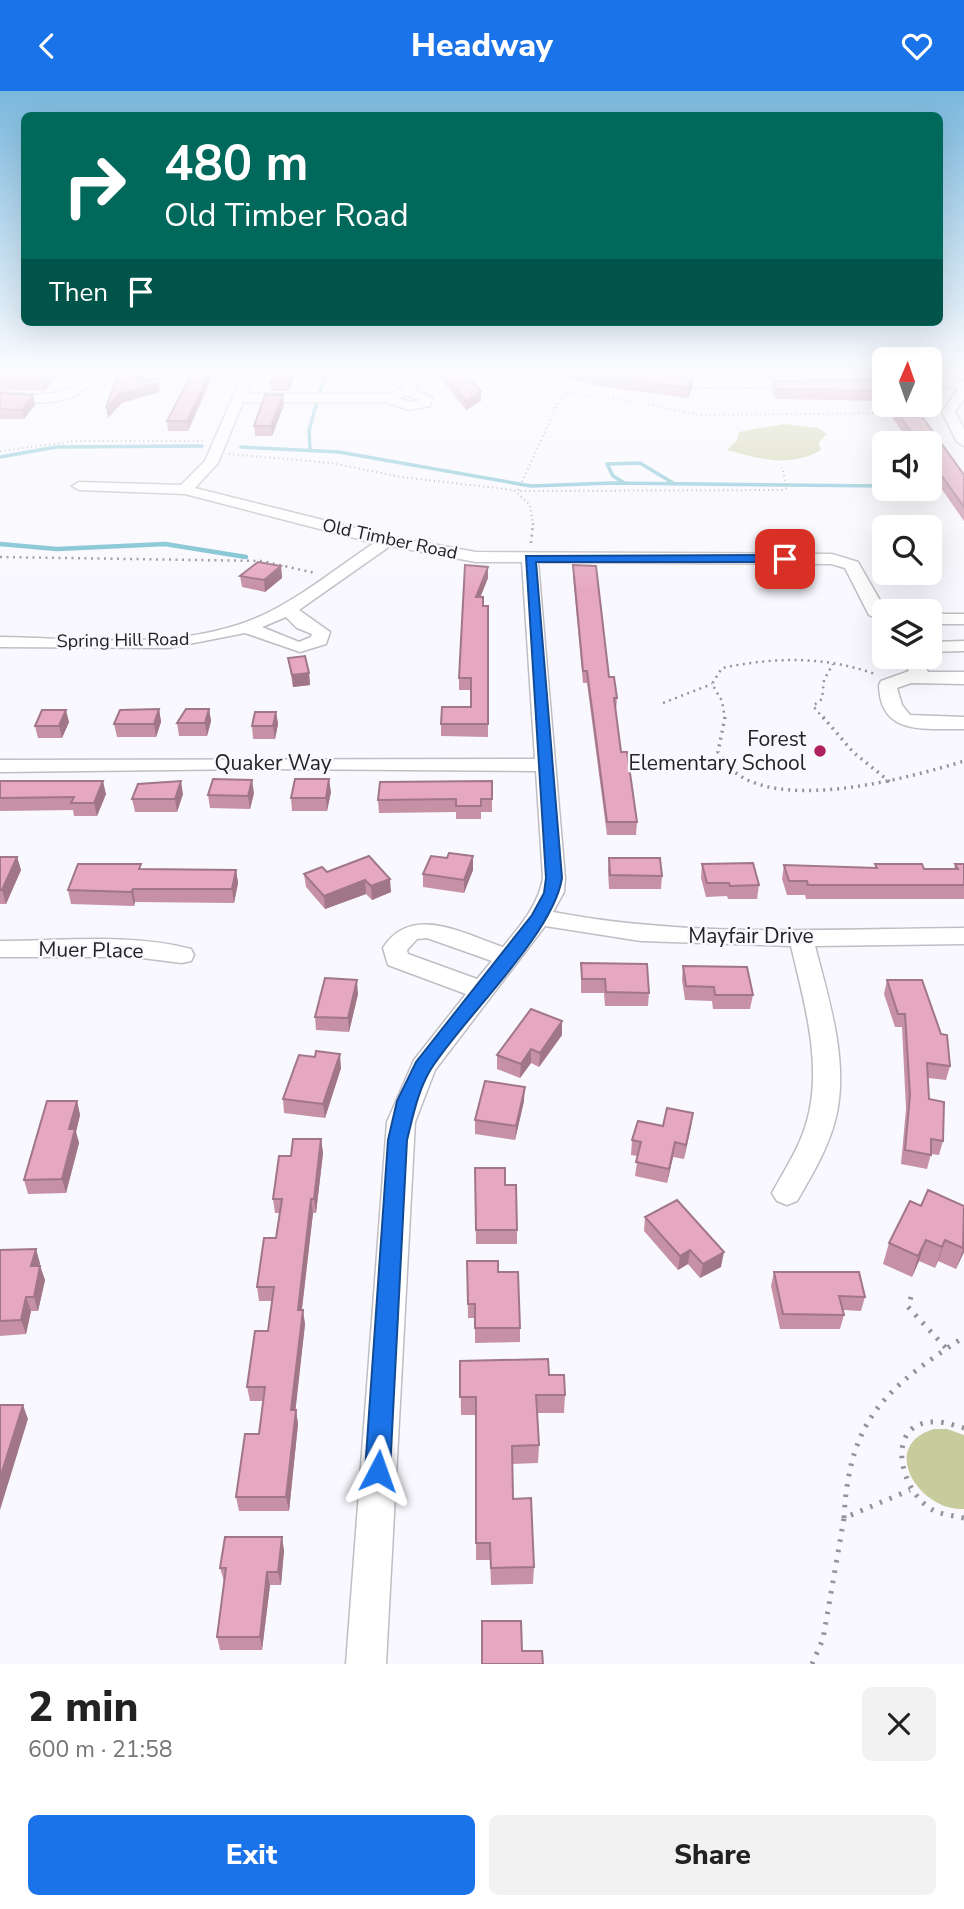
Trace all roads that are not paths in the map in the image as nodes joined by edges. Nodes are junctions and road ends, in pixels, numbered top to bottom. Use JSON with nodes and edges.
{"nodes":[{"id":1,"x":220,"y":444,"type":"edge"},
{"id":2,"x":79,"y":486,"type":"dead end"},
{"id":3,"x":185,"y":490,"type":"junction"},
{"id":4,"x":387,"y":541,"type":"junction"},
{"id":5,"x":530,"y":559,"type":"junction"},
{"id":6,"x":872,"y":605,"type":"edge"},
{"id":7,"x":288,"y":609,"type":"junction"},
{"id":8,"x":942,"y":619,"type":"edge"},
{"id":9,"x":964,"y":619,"type":"edge"},
{"id":10,"x":245,"y":628,"type":"junction"},
{"id":11,"x":0,"y":642,"type":"edge"},
{"id":12,"x":964,"y":646,"type":"edge"},
{"id":13,"x":942,"y":647,"type":"edge"},
{"id":14,"x":917,"y":669,"type":"edge"},
{"id":15,"x":913,"y":678,"type":"junction"},
{"id":16,"x":964,"y":678,"type":"edge"},
{"id":17,"x":964,"y":723,"type":"edge"},
{"id":18,"x":546,"y":765,"type":"junction"},
{"id":19,"x":0,"y":766,"type":"edge"},
{"id":20,"x":539,"y":917,"type":"junction"},
{"id":21,"x":801,"y":936,"type":"junction"},
{"id":22,"x":964,"y":936,"type":"edge"},
{"id":23,"x":0,"y":949,"type":"edge"},
{"id":24,"x":182,"y":955,"type":"dead end"},
{"id":25,"x":506,"y":957,"type":"junction"},
{"id":26,"x":481,"y":991,"type":"junction"},
{"id":27,"x":787,"y":1193,"type":"dead end"},
{"id":28,"x":366,"y":1664,"type":"edge"}],
"edges":[{"from":1,"to":3,"type":"street"},
{"from":2,"to":3,"type":"street","name":"Old Timber Road"},
{"from":3,"to":4,"type":"street","name":"Old Timber Road"},
{"from":4,"to":5,"type":"street","name":"Old Timber Road"},
{"from":4,"to":7,"type":"street","name":"Spring Hill Road"},
{"from":5,"to":6,"type":"street","name":"Old Timber Road"},
{"from":5,"to":18,"type":"street"},
{"from":7,"to":10,"type":"street","name":"Spring Hill Road"},
{"from":7,"to":10,"type":"street","name":"Spring Hill Road"},
{"from":8,"to":9,"type":"street"},
{"from":10,"to":11,"type":"street","name":"Spring Hill Road"},
{"from":12,"to":13,"type":"street"},
{"from":14,"to":15,"type":"street"},
{"from":15,"to":16,"type":"street"},
{"from":15,"to":17,"type":"street"},
{"from":18,"to":19,"type":"street","name":"Quaker Way"},
{"from":18,"to":20,"type":"street"},
{"from":20,"to":21,"type":"street","name":"Mayfair Drive"},
{"from":20,"to":25,"type":"street"},
{"from":21,"to":22,"type":"street","name":"Mayfair Drive"},
{"from":21,"to":27,"type":"street"},
{"from":23,"to":24,"type":"street","name":"Muer Place"},
{"from":25,"to":26,"type":"street"},
{"from":25,"to":26,"type":"street"},
{"from":26,"to":28,"type":"street"}]}
